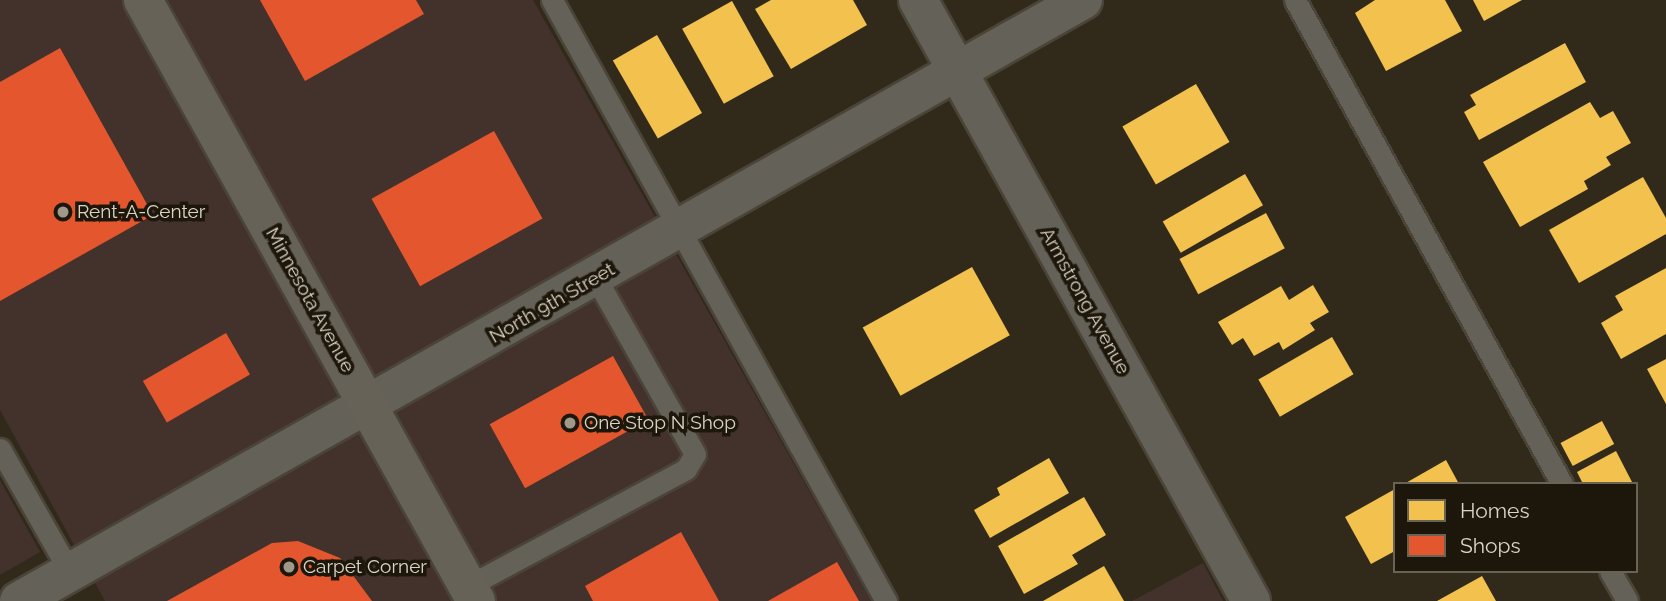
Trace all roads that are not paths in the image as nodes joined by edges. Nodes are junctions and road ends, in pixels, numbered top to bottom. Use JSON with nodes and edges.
{"nodes":[{"id":1,"x":143,"y":0,"type":"edge"},
{"id":2,"x":552,"y":0,"type":"edge"},
{"id":3,"x":918,"y":0,"type":"edge"},
{"id":4,"x":1083,"y":0,"type":"edge"},
{"id":5,"x":1295,"y":0,"type":"edge"},
{"id":6,"x":958,"y":73,"type":"junction"},
{"id":7,"x":680,"y":229,"type":"junction"},
{"id":8,"x":596,"y":278,"type":"junction"},
{"id":9,"x":369,"y":408,"type":"junction"},
{"id":10,"x":0,"y":449,"type":"edge"},
{"id":11,"x":1561,"y":482,"type":"edge"},
{"id":12,"x":70,"y":572,"type":"junction"},
{"id":13,"x":1611,"y":573,"type":"edge"},
{"id":14,"x":472,"y":593,"type":"edge"},
{"id":15,"x":19,"y":601,"type":"edge"},
{"id":16,"x":886,"y":601,"type":"edge"},
{"id":17,"x":1251,"y":601,"type":"edge"},
{"id":18,"x":1627,"y":601,"type":"edge"}],
"edges":[{"from":1,"to":9,"type":"main road","name":"Minnesota Avenue"},
{"from":2,"to":7,"type":"lane"},
{"from":3,"to":6,"type":"street","name":"Armstrong Avenue"},
{"from":4,"to":6,"type":"street","name":"North 9th Street"},
{"from":5,"to":11,"type":"lane"},
{"from":6,"to":7,"type":"street","name":"North 9th Street"},
{"from":6,"to":17,"type":"street","name":"Armstrong Avenue"},
{"from":7,"to":8,"type":"street","name":"North 9th Street"},
{"from":7,"to":16,"type":"lane"},
{"from":8,"to":9,"type":"street","name":"North 9th Street"},
{"from":8,"to":14,"type":"lane"},
{"from":9,"to":12,"type":"street","name":"North 9th Street"},
{"from":9,"to":14,"type":"main road","name":"Minnesota Avenue"},
{"from":10,"to":12,"type":"lane"},
{"from":12,"to":15,"type":"street","name":"North 9th Street"},
{"from":13,"to":18,"type":"lane"}]}
